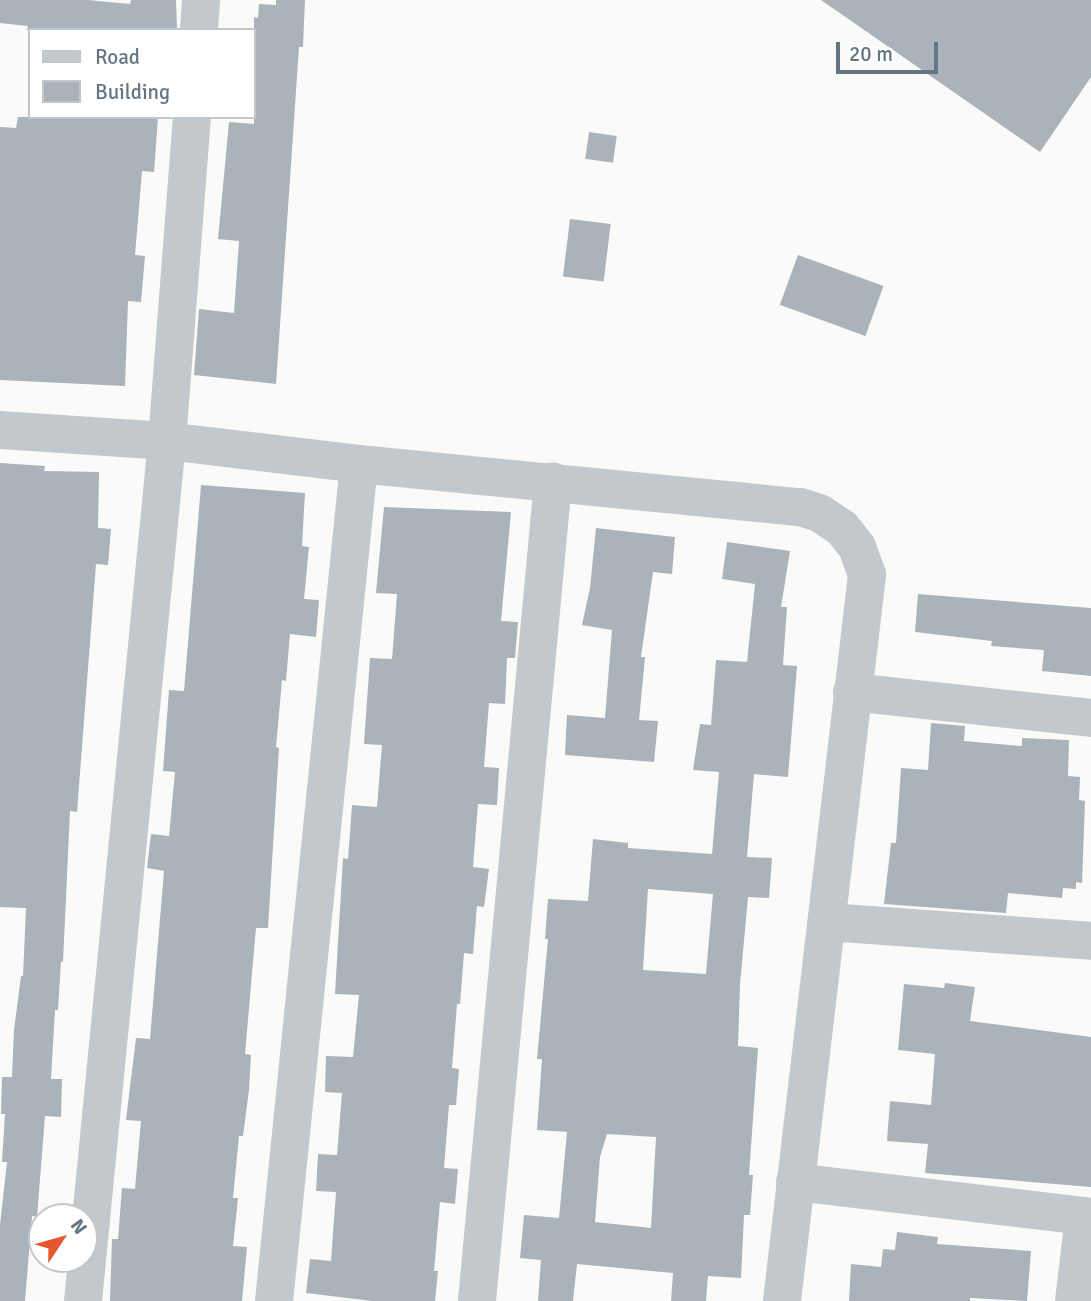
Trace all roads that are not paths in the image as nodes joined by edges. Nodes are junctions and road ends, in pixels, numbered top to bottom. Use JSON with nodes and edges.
{"nodes":[{"id":1,"x":201,"y":0,"type":"edge"},
{"id":2,"x":199,"y":28,"type":"edge"},
{"id":3,"x":192,"y":119,"type":"edge"},
{"id":4,"x":0,"y":430,"type":"edge"},
{"id":5,"x":167,"y":441,"type":"junction"},
{"id":6,"x":359,"y":464,"type":"junction"},
{"id":7,"x":553,"y":482,"type":"junction"},
{"id":8,"x":852,"y":692,"type":"junction"},
{"id":9,"x":1091,"y":718,"type":"edge"},
{"id":10,"x":828,"y":922,"type":"junction"},
{"id":11,"x":1091,"y":941,"type":"edge"},
{"id":12,"x":795,"y":1182,"type":"junction"},
{"id":13,"x":1087,"y":1217,"type":"edge"},
{"id":14,"x":83,"y":1301,"type":"edge"},
{"id":15,"x":274,"y":1301,"type":"edge"},
{"id":16,"x":477,"y":1301,"type":"edge"},
{"id":17,"x":782,"y":1301,"type":"edge"},
{"id":18,"x":1074,"y":1301,"type":"edge"}],
"edges":[{"from":1,"to":2,"type":"street"},
{"from":3,"to":5,"type":"street"},
{"from":4,"to":5,"type":"street"},
{"from":5,"to":6,"type":"street"},
{"from":5,"to":14,"type":"street"},
{"from":6,"to":7,"type":"street"},
{"from":6,"to":15,"type":"street"},
{"from":7,"to":8,"type":"street"},
{"from":7,"to":16,"type":"street"},
{"from":8,"to":9,"type":"street"},
{"from":8,"to":10,"type":"street"},
{"from":10,"to":11,"type":"street"},
{"from":10,"to":12,"type":"street"},
{"from":12,"to":13,"type":"street"},
{"from":12,"to":17,"type":"street"},
{"from":13,"to":18,"type":"street"}]}
